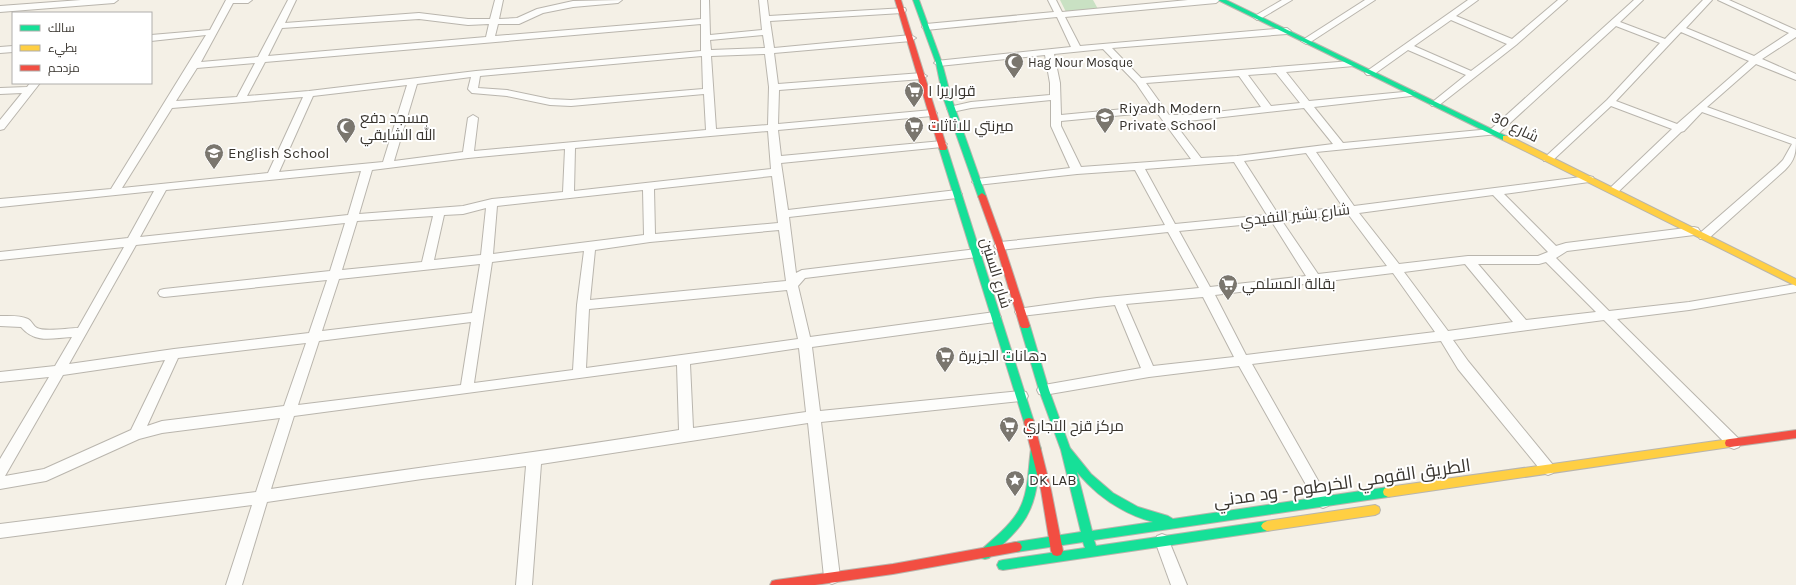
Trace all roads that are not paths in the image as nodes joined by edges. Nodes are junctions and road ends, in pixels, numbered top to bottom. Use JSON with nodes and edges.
{"nodes":[{"id":1,"x":114,"y":0,"type":"edge"},
{"id":2,"x":248,"y":0,"type":"edge"},
{"id":3,"x":292,"y":0,"type":"edge"},
{"id":4,"x":499,"y":0,"type":"edge"},
{"id":5,"x":618,"y":0,"type":"edge"},
{"id":6,"x":705,"y":0,"type":"edge"},
{"id":7,"x":763,"y":0,"type":"edge"},
{"id":8,"x":898,"y":0,"type":"edge"},
{"id":9,"x":916,"y":0,"type":"edge"},
{"id":10,"x":1052,"y":0,"type":"edge"},
{"id":11,"x":1096,"y":0,"type":"edge"},
{"id":12,"x":1216,"y":0,"type":"edge"},
{"id":13,"x":1221,"y":0,"type":"edge"},
{"id":14,"x":1288,"y":0,"type":"edge"},
{"id":15,"x":1371,"y":0,"type":"edge"},
{"id":16,"x":1474,"y":0,"type":"edge"},
{"id":17,"x":1563,"y":0,"type":"edge"},
{"id":18,"x":1639,"y":0,"type":"edge"},
{"id":19,"x":1708,"y":0,"type":"edge"},
{"id":20,"x":1722,"y":0,"type":"edge"},
{"id":21,"x":231,"y":1,"type":"edge"},
{"id":22,"x":39,"y":7,"type":"edge"},
{"id":23,"x":0,"y":9,"type":"edge"},
{"id":24,"x":902,"y":10,"type":"junction"},
{"id":25,"x":1103,"y":10,"type":"junction"},
{"id":26,"x":1059,"y":14,"type":"junction"},
{"id":27,"x":1257,"y":17,"type":"junction"},
{"id":28,"x":1450,"y":17,"type":"junction"},
{"id":29,"x":766,"y":19,"type":"junction"},
{"id":30,"x":706,"y":21,"type":"junction"},
{"id":31,"x":494,"y":22,"type":"junction"},
{"id":32,"x":1615,"y":23,"type":"junction"},
{"id":33,"x":279,"y":26,"type":"junction"},
{"id":34,"x":926,"y":27,"type":"junction"},
{"id":35,"x":1681,"y":29,"type":"junction"},
{"id":36,"x":1287,"y":31,"type":"junction"},
{"id":37,"x":212,"y":32,"type":"junction"},
{"id":38,"x":768,"y":32,"type":"junction"},
{"id":39,"x":152,"y":38,"type":"edge"},
{"id":40,"x":706,"y":38,"type":"junction"},
{"id":41,"x":490,"y":40,"type":"junction"},
{"id":42,"x":1306,"y":41,"type":"junction"},
{"id":43,"x":919,"y":42,"type":"junction"},
{"id":44,"x":1513,"y":43,"type":"junction"},
{"id":45,"x":1667,"y":43,"type":"junction"},
{"id":46,"x":1105,"y":46,"type":"junction"},
{"id":47,"x":1408,"y":47,"type":"junction"},
{"id":48,"x":1077,"y":49,"type":"junction"},
{"id":49,"x":769,"y":51,"type":"junction"},
{"id":50,"x":1049,"y":52,"type":"junction"},
{"id":51,"x":706,"y":53,"type":"junction"},
{"id":52,"x":926,"y":54,"type":"junction"},
{"id":53,"x":262,"y":60,"type":"junction"},
{"id":54,"x":1755,"y":60,"type":"junction"},
{"id":55,"x":939,"y":63,"type":"junction"},
{"id":56,"x":1351,"y":64,"type":"junction"},
{"id":57,"x":194,"y":65,"type":"junction"},
{"id":58,"x":1279,"y":70,"type":"junction"},
{"id":59,"x":1242,"y":73,"type":"junction"},
{"id":60,"x":1370,"y":73,"type":"junction"},
{"id":61,"x":476,"y":74,"type":"junction"},
{"id":62,"x":1473,"y":75,"type":"junction"},
{"id":63,"x":922,"y":76,"type":"junction"},
{"id":64,"x":1796,"y":77,"type":"edge"},
{"id":65,"x":413,"y":82,"type":"junction"},
{"id":66,"x":1139,"y":82,"type":"junction"},
{"id":67,"x":32,"y":86,"type":"edge"},
{"id":68,"x":774,"y":87,"type":"junction"},
{"id":69,"x":0,"y":91,"type":"edge"},
{"id":70,"x":709,"y":91,"type":"junction"},
{"id":71,"x":1411,"y":93,"type":"junction"},
{"id":72,"x":309,"y":94,"type":"junction"},
{"id":73,"x":1056,"y":97,"type":"junction"},
{"id":74,"x":242,"y":99,"type":"junction"},
{"id":75,"x":1610,"y":102,"type":"junction"},
{"id":76,"x":1435,"y":104,"type":"junction"},
{"id":77,"x":1308,"y":105,"type":"junction"},
{"id":78,"x":168,"y":106,"type":"junction"},
{"id":79,"x":952,"y":108,"type":"junction"},
{"id":80,"x":1700,"y":108,"type":"junction"},
{"id":81,"x":1268,"y":109,"type":"junction"},
{"id":82,"x":932,"y":113,"type":"junction"},
{"id":83,"x":1163,"y":115,"type":"junction"},
{"id":84,"x":473,"y":118,"type":"dead end"},
{"id":85,"x":1055,"y":119,"type":"junction"},
{"id":86,"x":0,"y":127,"type":"edge"},
{"id":87,"x":773,"y":127,"type":"junction"},
{"id":88,"x":1680,"y":128,"type":"junction"},
{"id":89,"x":1494,"y":132,"type":"junction"},
{"id":90,"x":711,"y":133,"type":"junction"},
{"id":91,"x":942,"y":144,"type":"junction"},
{"id":92,"x":1796,"y":144,"type":"edge"},
{"id":93,"x":570,"y":146,"type":"junction"},
{"id":94,"x":1340,"y":146,"type":"junction"},
{"id":95,"x":1310,"y":151,"type":"junction"},
{"id":96,"x":468,"y":155,"type":"junction"},
{"id":97,"x":1237,"y":159,"type":"junction"},
{"id":98,"x":1548,"y":159,"type":"junction"},
{"id":99,"x":1198,"y":162,"type":"junction"},
{"id":100,"x":388,"y":164,"type":"junction"},
{"id":101,"x":777,"y":166,"type":"junction"},
{"id":102,"x":368,"y":167,"type":"junction"},
{"id":103,"x":1139,"y":168,"type":"junction"},
{"id":104,"x":1077,"y":171,"type":"junction"},
{"id":105,"x":272,"y":176,"type":"junction"},
{"id":106,"x":1589,"y":179,"type":"junction"},
{"id":107,"x":977,"y":182,"type":"junction"},
{"id":108,"x":648,"y":186,"type":"junction"},
{"id":109,"x":162,"y":187,"type":"junction"},
{"id":110,"x":1613,"y":191,"type":"junction"},
{"id":111,"x":114,"y":192,"type":"junction"},
{"id":112,"x":1495,"y":192,"type":"junction"},
{"id":113,"x":957,"y":194,"type":"junction"},
{"id":114,"x":568,"y":195,"type":"junction"},
{"id":115,"x":0,"y":203,"type":"edge"},
{"id":116,"x":492,"y":203,"type":"junction"},
{"id":117,"x":1351,"y":210,"type":"junction"},
{"id":118,"x":438,"y":213,"type":"junction"},
{"id":119,"x":1275,"y":217,"type":"junction"},
{"id":120,"x":353,"y":218,"type":"junction"},
{"id":121,"x":784,"y":220,"type":"junction"},
{"id":122,"x":1172,"y":228,"type":"junction"},
{"id":123,"x":1699,"y":234,"type":"junction"},
{"id":124,"x":650,"y":238,"type":"junction"},
{"id":125,"x":132,"y":242,"type":"junction"},
{"id":126,"x":590,"y":246,"type":"junction"},
{"id":127,"x":1000,"y":246,"type":"junction"},
{"id":128,"x":976,"y":253,"type":"junction"},
{"id":129,"x":1551,"y":255,"type":"junction"},
{"id":130,"x":0,"y":256,"type":"edge"},
{"id":131,"x":487,"y":258,"type":"junction"},
{"id":132,"x":1468,"y":260,"type":"junction"},
{"id":133,"x":427,"y":264,"type":"junction"},
{"id":134,"x":1394,"y":268,"type":"junction"},
{"id":135,"x":335,"y":274,"type":"junction"},
{"id":136,"x":1314,"y":278,"type":"junction"},
{"id":137,"x":1796,"y":283,"type":"edge"},
{"id":138,"x":792,"y":285,"type":"junction"},
{"id":139,"x":1796,"y":288,"type":"edge"},
{"id":140,"x":1207,"y":292,"type":"junction"},
{"id":141,"x":164,"y":293,"type":"dead end"},
{"id":142,"x":1119,"y":301,"type":"junction"},
{"id":143,"x":583,"y":305,"type":"junction"},
{"id":144,"x":1021,"y":312,"type":"junction"},
{"id":145,"x":1605,"y":315,"type":"junction"},
{"id":146,"x":478,"y":317,"type":"junction"},
{"id":147,"x":995,"y":317,"type":"junction"},
{"id":148,"x":0,"y":321,"type":"edge"},
{"id":149,"x":1523,"y":325,"type":"junction"},
{"id":150,"x":81,"y":332,"type":"junction"},
{"id":151,"x":1445,"y":336,"type":"junction"},
{"id":152,"x":314,"y":337,"type":"junction"},
{"id":153,"x":805,"y":342,"type":"junction"},
{"id":154,"x":174,"y":354,"type":"junction"},
{"id":155,"x":683,"y":360,"type":"junction"},
{"id":156,"x":1243,"y":361,"type":"junction"},
{"id":157,"x":58,"y":371,"type":"junction"},
{"id":158,"x":1149,"y":372,"type":"junction"},
{"id":159,"x":579,"y":374,"type":"junction"},
{"id":160,"x":0,"y":377,"type":"edge"},
{"id":161,"x":467,"y":389,"type":"junction"},
{"id":162,"x":1044,"y":390,"type":"junction"},
{"id":163,"x":1029,"y":404,"type":"junction"},
{"id":164,"x":1050,"y":404,"type":"junction"},
{"id":165,"x":289,"y":411,"type":"junction"},
{"id":166,"x":812,"y":417,"type":"junction"},
{"id":167,"x":1056,"y":424,"type":"junction"},
{"id":168,"x":1037,"y":426,"type":"junction"},
{"id":169,"x":136,"y":434,"type":"junction"},
{"id":170,"x":1796,"y":434,"type":"edge"},
{"id":171,"x":686,"y":435,"type":"junction"},
{"id":172,"x":1734,"y":442,"type":"junction"},
{"id":173,"x":1036,"y":450,"type":"junction"},
{"id":174,"x":1066,"y":450,"type":"junction"},
{"id":175,"x":534,"y":459,"type":"junction"},
{"id":176,"x":1548,"y":469,"type":"junction"},
{"id":177,"x":0,"y":472,"type":"edge"},
{"id":178,"x":0,"y":483,"type":"edge"},
{"id":179,"x":262,"y":497,"type":"junction"},
{"id":180,"x":1323,"y":502,"type":"junction"},
{"id":181,"x":1387,"y":508,"type":"dead end"},
{"id":182,"x":1177,"y":523,"type":"junction"},
{"id":183,"x":0,"y":531,"type":"edge"},
{"id":184,"x":1087,"y":536,"type":"junction"},
{"id":185,"x":1055,"y":540,"type":"junction"},
{"id":186,"x":1162,"y":541,"type":"junction"},
{"id":187,"x":1092,"y":552,"type":"junction"},
{"id":188,"x":985,"y":554,"type":"junction"},
{"id":189,"x":1058,"y":557,"type":"junction"},
{"id":190,"x":997,"y":566,"type":"dead end"},
{"id":191,"x":832,"y":577,"type":"junction"},
{"id":192,"x":234,"y":585,"type":"edge"},
{"id":193,"x":524,"y":585,"type":"edge"},
{"id":194,"x":776,"y":585,"type":"edge"},
{"id":195,"x":1179,"y":585,"type":"edge"}],
"edges":[{"from":1,"to":22,"type":"street"},
{"from":2,"to":21,"type":"street"},
{"from":3,"to":33,"type":"street"},
{"from":4,"to":31,"type":"street"},
{"from":5,"to":31,"type":"street"},
{"from":6,"to":30,"type":"street"},
{"from":7,"to":29,"type":"street"},
{"from":8,"to":24,"type":"main road","name":"شارع الستين"},
{"from":9,"to":34,"type":"main road","name":"شارع الستين"},
{"from":10,"to":26,"type":"street"},
{"from":11,"to":25,"type":"street"},
{"from":12,"to":25,"type":"street"},
{"from":13,"to":27,"type":"main road","name":"شارع 30"},
{"from":14,"to":27,"type":"street"},
{"from":15,"to":42,"type":"street"},
{"from":16,"to":28,"type":"street"},
{"from":17,"to":44,"type":"street"},
{"from":18,"to":32,"type":"street"},
{"from":19,"to":35,"type":"street"},
{"from":20,"to":54,"type":"street"},
{"from":21,"to":37,"type":"street"},
{"from":22,"to":23,"type":"street"},
{"from":24,"to":29,"type":"street"},
{"from":24,"to":43,"type":"main road","name":"شارع الستين"},
{"from":25,"to":26,"type":"street"},
{"from":26,"to":34,"type":"street"},
{"from":26,"to":48,"type":"street"},
{"from":27,"to":36,"type":"main road","name":"شارع 30"},
{"from":28,"to":44,"type":"street"},
{"from":28,"to":47,"type":"street"},
{"from":29,"to":38,"type":"street"},
{"from":30,"to":40,"type":"street"},
{"from":30,"to":41,"type":"street"},
{"from":31,"to":33,"type":"street"},
{"from":31,"to":41,"type":"street"},
{"from":32,"to":45,"type":"street"},
{"from":32,"to":89,"type":"street"},
{"from":33,"to":53,"type":"street"},
{"from":34,"to":43,"type":"main road","name":"شارع الستين"},
{"from":35,"to":45,"type":"street"},
{"from":35,"to":54,"type":"street"},
{"from":36,"to":42,"type":"main road","name":"شارع 30"},
{"from":36,"to":46,"type":"street"},
{"from":37,"to":39,"type":"street"},
{"from":37,"to":57,"type":"street"},
{"from":38,"to":40,"type":"street"},
{"from":38,"to":49,"type":"street"},
{"from":40,"to":51,"type":"street"},
{"from":41,"to":53,"type":"street"},
{"from":42,"to":56,"type":"main road","name":"شارع 30"},
{"from":43,"to":49,"type":"street"},
{"from":43,"to":52,"type":"main road","name":"شارع الستين"},
{"from":43,"to":52,"type":"main road","name":"شارع الستين"},
{"from":44,"to":62,"type":"street"},
{"from":45,"to":75,"type":"street"},
{"from":46,"to":48,"type":"street"},
{"from":46,"to":66,"type":"street"},
{"from":47,"to":60,"type":"street"},
{"from":47,"to":62,"type":"street"},
{"from":48,"to":50,"type":"street"},
{"from":49,"to":51,"type":"street"},
{"from":49,"to":68,"type":"street"},
{"from":50,"to":55,"type":"street"},
{"from":50,"to":73,"type":"street"},
{"from":51,"to":61,"type":"street"},
{"from":51,"to":70,"type":"street"},
{"from":52,"to":55,"type":"main road","name":"شارع الستين"},
{"from":52,"to":63,"type":"main road","name":"شارع الستين"},
{"from":53,"to":57,"type":"street"},
{"from":53,"to":74,"type":"street"},
{"from":54,"to":64,"type":"street"},
{"from":54,"to":80,"type":"street"},
{"from":55,"to":79,"type":"main road","name":"شارع الستين"},
{"from":56,"to":58,"type":"street"},
{"from":56,"to":60,"type":"main road","name":"شارع 30"},
{"from":57,"to":78,"type":"street"},
{"from":58,"to":59,"type":"street"},
{"from":58,"to":77,"type":"street"},
{"from":59,"to":66,"type":"street"},
{"from":59,"to":81,"type":"street"},
{"from":60,"to":71,"type":"main road","name":"شارع 30"},
{"from":61,"to":65,"type":"street"},
{"from":61,"to":70,"type":"street"},
{"from":62,"to":76,"type":"street"},
{"from":63,"to":68,"type":"street"},
{"from":63,"to":82,"type":"main road","name":"شارع الستين"},
{"from":65,"to":72,"type":"street"},
{"from":65,"to":100,"type":"street"},
{"from":66,"to":83,"type":"street"},
{"from":67,"to":69,"type":"street"},
{"from":67,"to":86,"type":"street"},
{"from":68,"to":87,"type":"street"},
{"from":70,"to":90,"type":"street"},
{"from":71,"to":76,"type":"main road","name":"شارع 30"},
{"from":71,"to":77,"type":"street"},
{"from":72,"to":74,"type":"street"},
{"from":72,"to":105,"type":"street"},
{"from":73,"to":79,"type":"street"},
{"from":73,"to":85,"type":"street"},
{"from":74,"to":78,"type":"street"},
{"from":75,"to":88,"type":"street"},
{"from":75,"to":98,"type":"street"},
{"from":76,"to":89,"type":"main road","name":"شارع 30"},
{"from":77,"to":81,"type":"street"},
{"from":77,"to":94,"type":"street"},
{"from":78,"to":111,"type":"street"},
{"from":79,"to":107,"type":"main road","name":"شارع الستين"},
{"from":80,"to":88,"type":"street"},
{"from":80,"to":92,"type":"street"},
{"from":81,"to":83,"type":"street"},
{"from":82,"to":87,"type":"street"},
{"from":82,"to":91,"type":"main road","name":"شارع الستين"},
{"from":83,"to":85,"type":"street"},
{"from":83,"to":99,"type":"street"},
{"from":84,"to":96,"type":"street"},
{"from":85,"to":104,"type":"street"},
{"from":87,"to":90,"type":"street"},
{"from":87,"to":101,"type":"street"},
{"from":88,"to":110,"type":"street"},
{"from":89,"to":94,"type":"street"},
{"from":89,"to":98,"type":"main road","name":"شارع 30"},
{"from":90,"to":93,"type":"street"},
{"from":91,"to":101,"type":"street"},
{"from":91,"to":113,"type":"main road","name":"شارع الستين"},
{"from":92,"to":123,"type":"street"},
{"from":93,"to":96,"type":"street"},
{"from":93,"to":114,"type":"street"},
{"from":94,"to":95,"type":"street"},
{"from":95,"to":97,"type":"street"},
{"from":95,"to":117,"type":"street"},
{"from":96,"to":100,"type":"street"},
{"from":97,"to":99,"type":"street"},
{"from":97,"to":119,"type":"street"},
{"from":98,"to":106,"type":"main road","name":"شارع 30"},
{"from":99,"to":103,"type":"street"},
{"from":100,"to":102,"type":"street"},
{"from":101,"to":108,"type":"street"},
{"from":101,"to":121,"type":"street"},
{"from":102,"to":105,"type":"street"},
{"from":102,"to":120,"type":"street"},
{"from":103,"to":104,"type":"street"},
{"from":103,"to":122,"type":"street"},
{"from":104,"to":107,"type":"street"},
{"from":105,"to":109,"type":"street"},
{"from":106,"to":110,"type":"main road","name":"شارع 30"},
{"from":106,"to":112,"type":"street","name":"شارع بشير النفيدي"},
{"from":107,"to":127,"type":"main road","name":"شارع الستين"},
{"from":108,"to":114,"type":"street"},
{"from":108,"to":124,"type":"street"},
{"from":109,"to":111,"type":"street"},
{"from":109,"to":125,"type":"street"},
{"from":110,"to":123,"type":"main road","name":"شارع 30"},
{"from":111,"to":115,"type":"street"},
{"from":112,"to":117,"type":"street","name":"شارع بشير النفيدي"},
{"from":112,"to":129,"type":"street"},
{"from":113,"to":121,"type":"street"},
{"from":113,"to":128,"type":"main road","name":"شارع الستين"},
{"from":114,"to":116,"type":"street"},
{"from":116,"to":118,"type":"street"},
{"from":116,"to":131,"type":"street"},
{"from":117,"to":119,"type":"street","name":"شارع بشير النفيدي"},
{"from":117,"to":134,"type":"street"},
{"from":118,"to":120,"type":"street"},
{"from":118,"to":133,"type":"street"},
{"from":119,"to":122,"type":"street","name":"شارع بشير النفيدي"},
{"from":119,"to":136,"type":"street"},
{"from":120,"to":125,"type":"street"},
{"from":120,"to":135,"type":"street"},
{"from":121,"to":124,"type":"street"},
{"from":121,"to":138,"type":"street"},
{"from":122,"to":127,"type":"street","name":"شارع بشير النفيدي"},
{"from":122,"to":140,"type":"street"},
{"from":123,"to":129,"type":"street"},
{"from":123,"to":137,"type":"main road","name":"شارع 30"},
{"from":124,"to":126,"type":"street"},
{"from":125,"to":130,"type":"street"},
{"from":125,"to":150,"type":"street"},
{"from":126,"to":131,"type":"street"},
{"from":126,"to":143,"type":"street"},
{"from":127,"to":144,"type":"main road","name":"شارع الستين"},
{"from":128,"to":138,"type":"street"},
{"from":128,"to":147,"type":"main road","name":"شارع الستين"},
{"from":129,"to":132,"type":"street"},
{"from":129,"to":145,"type":"street"},
{"from":131,"to":133,"type":"street"},
{"from":131,"to":146,"type":"street"},
{"from":132,"to":134,"type":"street"},
{"from":132,"to":149,"type":"street"},
{"from":133,"to":135,"type":"street"},
{"from":134,"to":136,"type":"street"},
{"from":134,"to":151,"type":"street"},
{"from":135,"to":141,"type":"street"},
{"from":135,"to":152,"type":"street"},
{"from":136,"to":140,"type":"street"},
{"from":138,"to":143,"type":"street"},
{"from":138,"to":153,"type":"street"},
{"from":139,"to":145,"type":"street"},
{"from":140,"to":142,"type":"street"},
{"from":140,"to":156,"type":"street"},
{"from":142,"to":144,"type":"street"},
{"from":142,"to":158,"type":"street"},
{"from":143,"to":159,"type":"street"},
{"from":144,"to":162,"type":"main road","name":"شارع الستين"},
{"from":145,"to":149,"type":"street"},
{"from":145,"to":172,"type":"street"},
{"from":146,"to":152,"type":"street"},
{"from":146,"to":161,"type":"street"},
{"from":147,"to":153,"type":"street"},
{"from":147,"to":163,"type":"main road","name":"شارع الستين"},
{"from":148,"to":150,"type":"street"},
{"from":149,"to":151,"type":"street"},
{"from":150,"to":157,"type":"street"},
{"from":151,"to":156,"type":"street"},
{"from":151,"to":176,"type":"street"},
{"from":152,"to":154,"type":"street"},
{"from":152,"to":165,"type":"street"},
{"from":153,"to":155,"type":"street"},
{"from":153,"to":166,"type":"street"},
{"from":154,"to":157,"type":"street"},
{"from":154,"to":169,"type":"street"},
{"from":155,"to":159,"type":"street"},
{"from":155,"to":171,"type":"street"},
{"from":156,"to":158,"type":"street"},
{"from":156,"to":180,"type":"street"},
{"from":157,"to":160,"type":"street"},
{"from":157,"to":177,"type":"street"},
{"from":158,"to":162,"type":"street"},
{"from":159,"to":161,"type":"street"},
{"from":161,"to":165,"type":"street"},
{"from":162,"to":164,"type":"main road","name":"شارع الستين"},
{"from":163,"to":164,"type":"main road"},
{"from":163,"to":166,"type":"street"},
{"from":163,"to":168,"type":"main road","name":"شارع الستين"},
{"from":164,"to":167,"type":"main road","name":"شارع الستين"},
{"from":165,"to":169,"type":"street"},
{"from":165,"to":179,"type":"street"},
{"from":166,"to":171,"type":"street"},
{"from":166,"to":191,"type":"street"},
{"from":167,"to":168,"type":"main road"},
{"from":167,"to":174,"type":"main road","name":"شارع الستين"},
{"from":168,"to":173,"type":"main road","name":"شارع الستين"},
{"from":169,"to":178,"type":"street"},
{"from":170,"to":172,"type":"main road","name":"الطريق القومي الخرطوم - ود مدني"},
{"from":171,"to":175,"type":"street"},
{"from":172,"to":176,"type":"main road","name":"الطريق القومي الخرطوم - ود مدني"},
{"from":173,"to":185,"type":"main road","name":"شارع الستين"},
{"from":173,"to":188,"type":"main road"},
{"from":174,"to":182,"type":"main road"},
{"from":174,"to":184,"type":"main road","name":"شارع الستين"},
{"from":175,"to":179,"type":"street"},
{"from":175,"to":193,"type":"street"},
{"from":176,"to":180,"type":"main road","name":"الطريق القومي الخرطوم - ود مدني"},
{"from":179,"to":183,"type":"street"},
{"from":179,"to":192,"type":"street"},
{"from":180,"to":182,"type":"main road","name":"الطريق القومي الخرطوم - ود مدني"},
{"from":181,"to":186,"type":"main road","name":"الطريق القومي الخرطوم - ود مدني"},
{"from":182,"to":184,"type":"main road","name":"الطريق القومي الخرطوم - ود مدني"},
{"from":184,"to":185,"type":"main road","name":"الطريق القومي الخرطوم - ود مدني"},
{"from":184,"to":187,"type":"main road","name":"شارع الستين"},
{"from":185,"to":188,"type":"main road","name":"الطريق القومي الخرطوم - ود مدني"},
{"from":185,"to":189,"type":"main road","name":"شارع الستين"},
{"from":186,"to":187,"type":"main road","name":"الطريق القومي الخرطوم - ود مدني"},
{"from":186,"to":195,"type":"street"},
{"from":187,"to":189,"type":"main road","name":"الطريق القومي الخرطوم - ود مدني"},
{"from":188,"to":191,"type":"main road","name":"الطريق القومي الخرطوم - ود مدني"},
{"from":189,"to":190,"type":"main road","name":"الطريق القومي الخرطوم - ود مدني"},
{"from":191,"to":194,"type":"main road","name":"الطريق القومي الخرطوم - ود مدني"}]}
